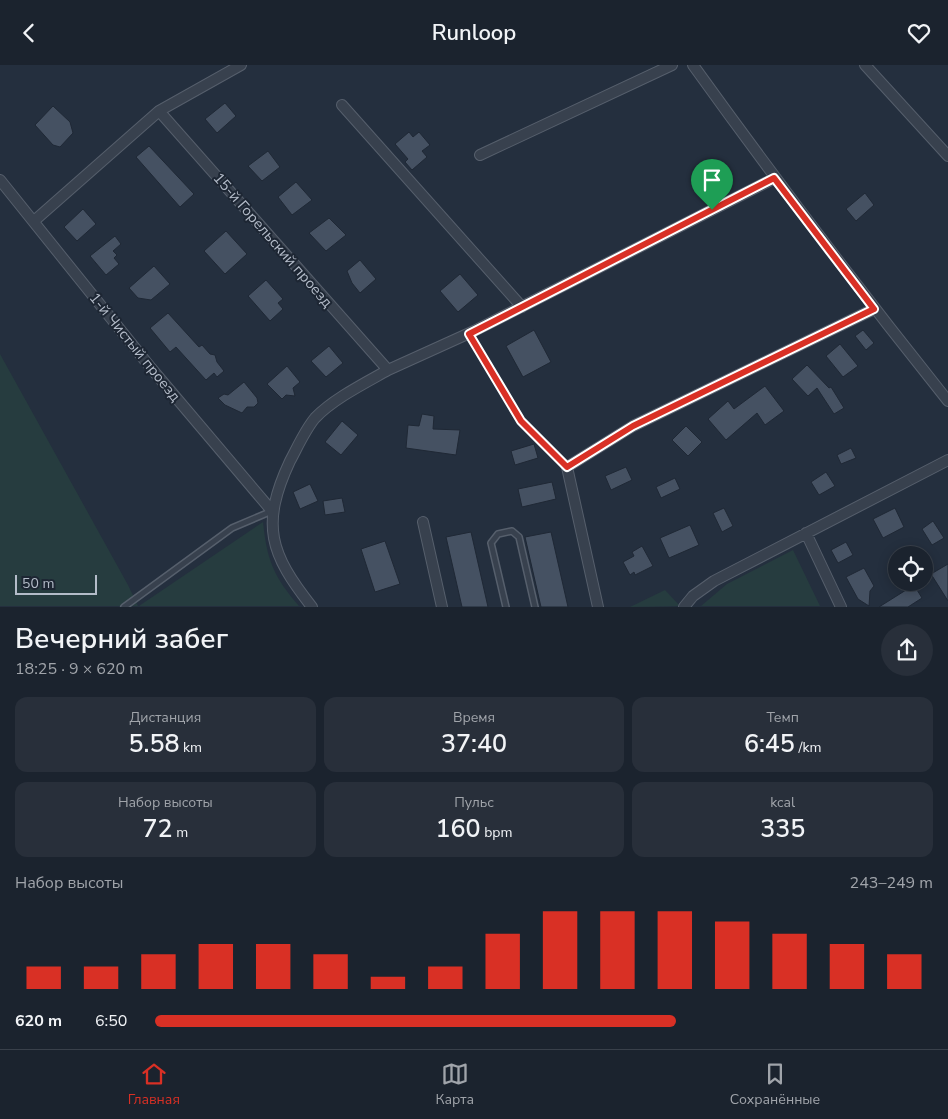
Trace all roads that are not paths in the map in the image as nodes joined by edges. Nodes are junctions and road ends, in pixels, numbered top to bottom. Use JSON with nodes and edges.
{"nodes":[{"id":1,"x":241,"y":65,"type":"edge"},
{"id":2,"x":672,"y":65,"type":"edge"},
{"id":3,"x":693,"y":65,"type":"edge"},
{"id":4,"x":865,"y":65,"type":"edge"},
{"id":5,"x":342,"y":105,"type":"dead end"},
{"id":6,"x":159,"y":111,"type":"junction"},
{"id":7,"x":480,"y":155,"type":"dead end"},
{"id":8,"x":948,"y":157,"type":"edge"},
{"id":9,"x":774,"y":178,"type":"junction"},
{"id":10,"x":0,"y":180,"type":"edge"},
{"id":11,"x":34,"y":221,"type":"junction"},
{"id":12,"x":522,"y":307,"type":"junction"},
{"id":13,"x":874,"y":309,"type":"junction"},
{"id":14,"x":388,"y":370,"type":"junction"},
{"id":15,"x":948,"y":401,"type":"edge"},
{"id":16,"x":948,"y":460,"type":"edge"},
{"id":17,"x":272,"y":511,"type":"junction"},
{"id":18,"x":422,"y":522,"type":"dead end"},
{"id":19,"x":806,"y":533,"type":"junction"},
{"id":20,"x":124,"y":607,"type":"edge"},
{"id":21,"x":312,"y":607,"type":"edge"},
{"id":22,"x":442,"y":607,"type":"edge"},
{"id":23,"x":506,"y":607,"type":"edge"},
{"id":24,"x":535,"y":607,"type":"edge"},
{"id":25,"x":598,"y":607,"type":"edge"},
{"id":26,"x":684,"y":607,"type":"edge"},
{"id":27,"x":841,"y":607,"type":"edge"}],
"edges":[{"from":1,"to":6,"type":"street"},
{"from":2,"to":7,"type":"street"},
{"from":3,"to":9,"type":"street"},
{"from":4,"to":8,"type":"street"},
{"from":5,"to":12,"type":"street"},
{"from":6,"to":11,"type":"street"},
{"from":6,"to":14,"type":"street","name":"15-й Горельский проезд"},
{"from":9,"to":12,"type":"street"},
{"from":9,"to":13,"type":"street"},
{"from":10,"to":11,"type":"street","name":"1-й Чистый проезд"},
{"from":11,"to":17,"type":"street","name":"1-й Чистый проезд"},
{"from":12,"to":14,"type":"street"},
{"from":13,"to":15,"type":"street"},
{"from":13,"to":25,"type":"street"},
{"from":14,"to":17,"type":"street"},
{"from":16,"to":19,"type":"street"},
{"from":17,"to":20,"type":"lane"},
{"from":17,"to":21,"type":"street"},
{"from":18,"to":22,"type":"street"},
{"from":19,"to":26,"type":"street"},
{"from":19,"to":27,"type":"street"},
{"from":23,"to":24,"type":"lane"}]}
